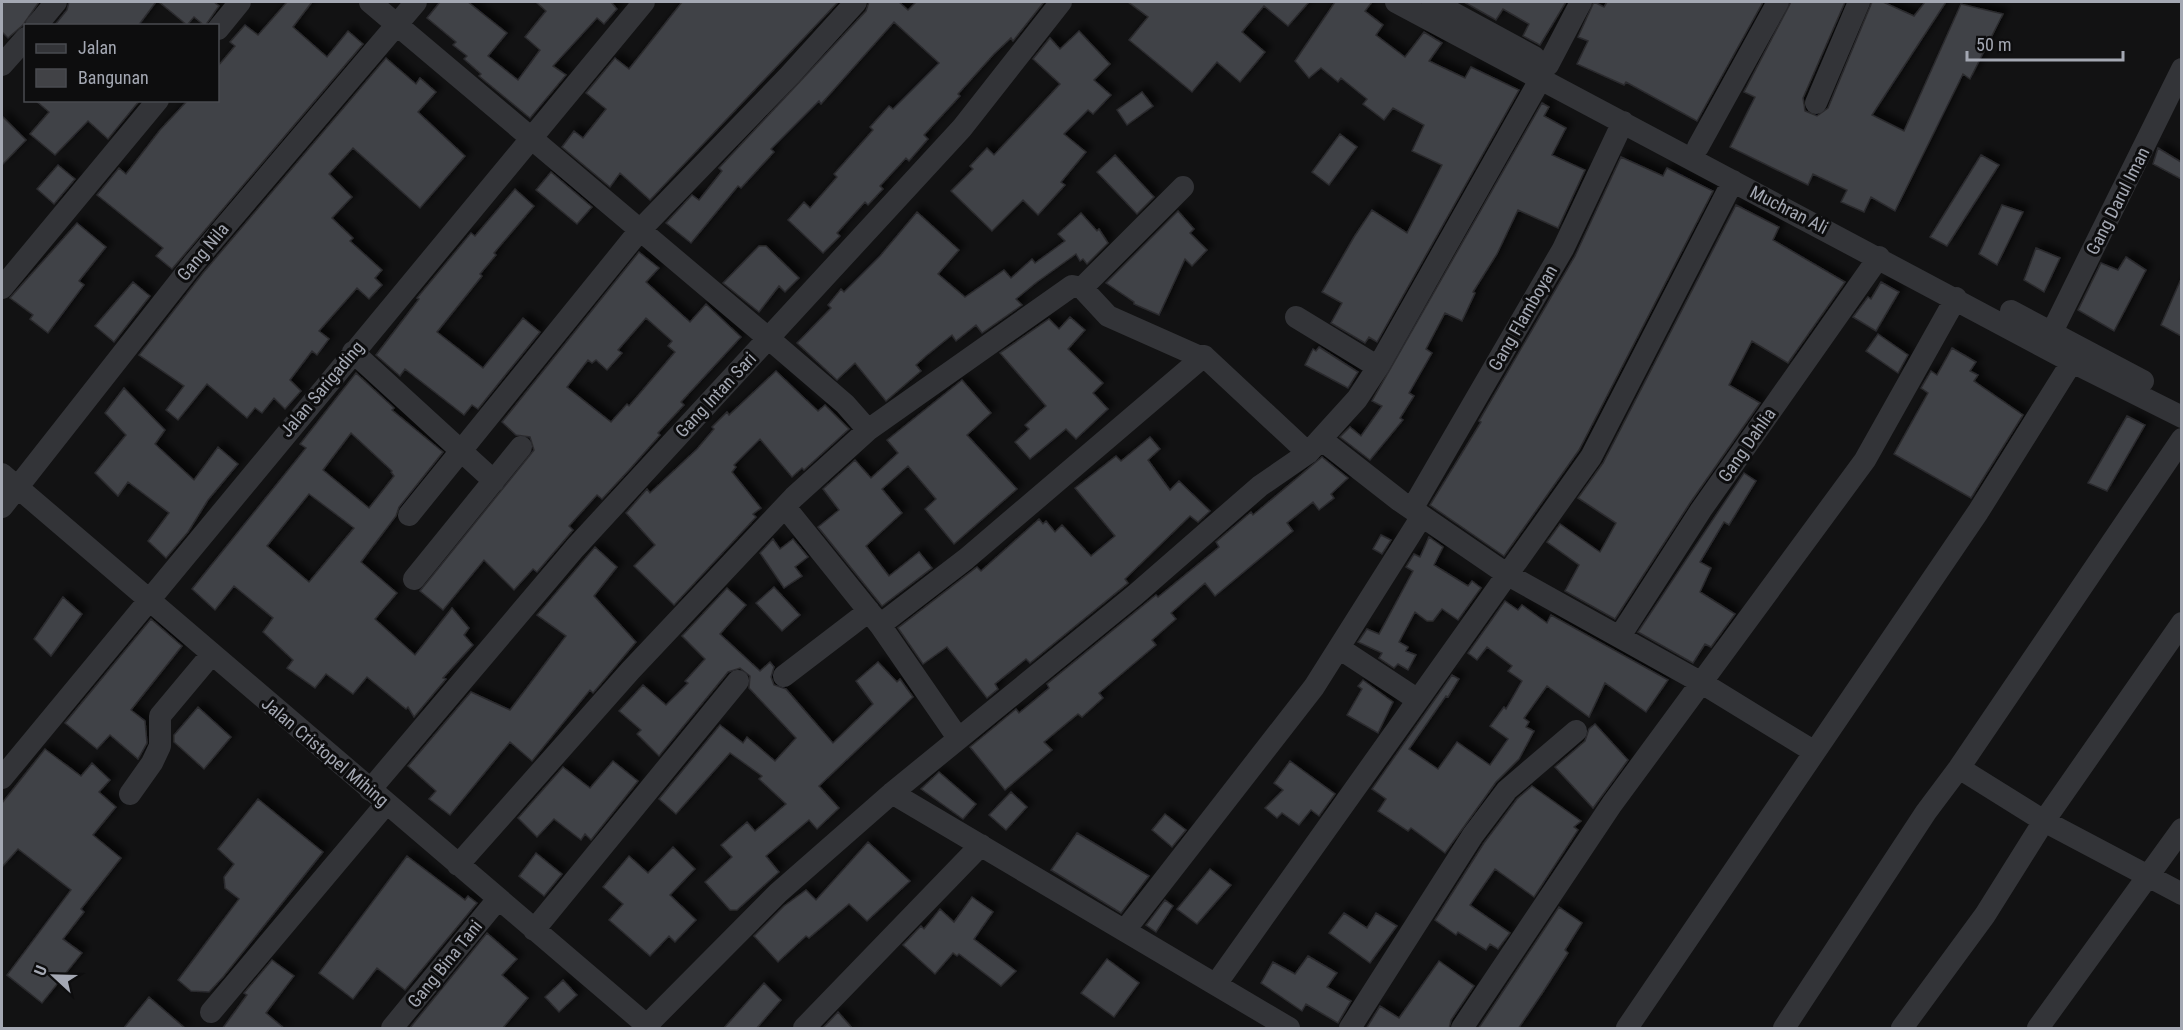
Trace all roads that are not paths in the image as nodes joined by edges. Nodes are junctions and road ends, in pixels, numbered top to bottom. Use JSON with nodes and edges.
{"nodes":[{"id":1,"x":56,"y":2,"type":"edge"},
{"id":2,"x":240,"y":2,"type":"edge"},
{"id":3,"x":370,"y":2,"type":"edge"},
{"id":4,"x":416,"y":2,"type":"edge"},
{"id":5,"x":644,"y":2,"type":"edge"},
{"id":6,"x":856,"y":2,"type":"edge"},
{"id":7,"x":1061,"y":2,"type":"edge"},
{"id":8,"x":1396,"y":2,"type":"edge"},
{"id":9,"x":1433,"y":2,"type":"edge"},
{"id":10,"x":1581,"y":2,"type":"edge"},
{"id":11,"x":1778,"y":2,"type":"edge"},
{"id":12,"x":1859,"y":2,"type":"edge"},
{"id":13,"x":1471,"y":10,"type":"edge"},
{"id":14,"x":38,"y":24,"type":"edge"},
{"id":15,"x":398,"y":24,"type":"junction"},
{"id":16,"x":219,"y":28,"type":"edge"},
{"id":17,"x":24,"y":40,"type":"edge"},
{"id":18,"x":2,"y":65,"type":"edge"},
{"id":19,"x":2181,"y":69,"type":"edge"},
{"id":20,"x":1545,"y":72,"type":"junction"},
{"id":21,"x":156,"y":102,"type":"edge"},
{"id":22,"x":1816,"y":103,"type":"dead end"},
{"id":23,"x":1623,"y":122,"type":"junction"},
{"id":24,"x":530,"y":139,"type":"junction"},
{"id":25,"x":1698,"y":147,"type":"junction"},
{"id":26,"x":1733,"y":181,"type":"junction"},
{"id":27,"x":1183,"y":187,"type":"dead end"},
{"id":28,"x":640,"y":230,"type":"junction"},
{"id":29,"x":1879,"y":257,"type":"junction"},
{"id":30,"x":2,"y":288,"type":"edge"},
{"id":31,"x":1083,"y":288,"type":"junction"},
{"id":32,"x":1956,"y":298,"type":"junction"},
{"id":33,"x":1296,"y":317,"type":"dead end"},
{"id":34,"x":2052,"y":332,"type":"junction"},
{"id":35,"x":768,"y":338,"type":"junction"},
{"id":36,"x":353,"y":352,"type":"junction"},
{"id":37,"x":2077,"y":355,"type":"junction"},
{"id":38,"x":1204,"y":356,"type":"junction"},
{"id":39,"x":1378,"y":367,"type":"junction"},
{"id":40,"x":2181,"y":401,"type":"edge"},
{"id":41,"x":2181,"y":417,"type":"edge"},
{"id":42,"x":868,"y":430,"type":"junction"},
{"id":43,"x":2181,"y":439,"type":"edge"},
{"id":44,"x":521,"y":447,"type":"dead end"},
{"id":45,"x":1315,"y":447,"type":"junction"},
{"id":46,"x":461,"y":452,"type":"junction"},
{"id":47,"x":9,"y":481,"type":"edge"},
{"id":48,"x":494,"y":481,"type":"junction"},
{"id":49,"x":2,"y":507,"type":"edge"},
{"id":50,"x":784,"y":507,"type":"junction"},
{"id":51,"x":1417,"y":512,"type":"junction"},
{"id":52,"x":409,"y":515,"type":"dead end"},
{"id":53,"x":1508,"y":575,"type":"junction"},
{"id":54,"x":414,"y":579,"type":"dead end"},
{"id":55,"x":147,"y":601,"type":"junction"},
{"id":56,"x":874,"y":618,"type":"junction"},
{"id":57,"x":2181,"y":623,"type":"edge"},
{"id":58,"x":1620,"y":636,"type":"junction"},
{"id":59,"x":1339,"y":648,"type":"junction"},
{"id":60,"x":211,"y":655,"type":"junction"},
{"id":61,"x":784,"y":676,"type":"dead end"},
{"id":62,"x":738,"y":681,"type":"dead end"},
{"id":63,"x":1702,"y":682,"type":"junction"},
{"id":64,"x":1418,"y":700,"type":"junction"},
{"id":65,"x":1576,"y":730,"type":"dead end"},
{"id":66,"x":958,"y":738,"type":"junction"},
{"id":67,"x":1814,"y":751,"type":"junction"},
{"id":68,"x":1959,"y":768,"type":"junction"},
{"id":69,"x":2,"y":778,"type":"edge"},
{"id":70,"x":892,"y":793,"type":"junction"},
{"id":71,"x":130,"y":794,"type":"dead end"},
{"id":72,"x":378,"y":797,"type":"junction"},
{"id":73,"x":2044,"y":821,"type":"junction"},
{"id":74,"x":2181,"y":829,"type":"edge"},
{"id":75,"x":981,"y":845,"type":"junction"},
{"id":76,"x":458,"y":865,"type":"junction"},
{"id":77,"x":2146,"y":878,"type":"junction"},
{"id":78,"x":2181,"y":894,"type":"edge"},
{"id":79,"x":498,"y":899,"type":"junction"},
{"id":80,"x":534,"y":930,"type":"junction"},
{"id":81,"x":1125,"y":930,"type":"junction"},
{"id":82,"x":1216,"y":984,"type":"junction"},
{"id":83,"x":211,"y":1012,"type":"dead end"},
{"id":84,"x":647,"y":1027,"type":"edge"},
{"id":85,"x":392,"y":1029,"type":"edge"},
{"id":86,"x":804,"y":1029,"type":"edge"},
{"id":87,"x":1289,"y":1029,"type":"edge"},
{"id":88,"x":1350,"y":1029,"type":"edge"},
{"id":89,"x":1462,"y":1029,"type":"edge"},
{"id":90,"x":1627,"y":1029,"type":"edge"},
{"id":91,"x":1784,"y":1029,"type":"edge"},
{"id":92,"x":1902,"y":1029,"type":"edge"},
{"id":93,"x":2038,"y":1029,"type":"edge"}],
"edges":[{"from":1,"to":14,"type":"street"},
{"from":2,"to":16,"type":"street"},
{"from":3,"to":15,"type":"street"},
{"from":4,"to":15,"type":"street","name":"Gang Nila"},
{"from":5,"to":24,"type":"street","name":"Jalan Sarigading"},
{"from":6,"to":28,"type":"street"},
{"from":7,"to":35,"type":"street","name":"Gang Intan Sari"},
{"from":8,"to":20,"type":"street","name":"Muchran Ali"},
{"from":9,"to":13,"type":"street","name":"Muchran Ali"},
{"from":10,"to":20,"type":"street"},
{"from":11,"to":25,"type":"street"},
{"from":12,"to":22,"type":"street"},
{"from":13,"to":20,"type":"street","name":"Muchran Ali"},
{"from":15,"to":24,"type":"street"},
{"from":15,"to":47,"type":"street","name":"Gang Nila"},
{"from":17,"to":18,"type":"street"},
{"from":19,"to":34,"type":"street","name":"Gang Darul Iman"},
{"from":20,"to":23,"type":"street","name":"Muchran Ali"},
{"from":20,"to":25,"type":"street","name":"Muchran Ali"},
{"from":20,"to":39,"type":"street"},
{"from":21,"to":30,"type":"street"},
{"from":23,"to":26,"type":"street","name":"Muchran Ali"},
{"from":23,"to":51,"type":"street","name":"Gang Flamboyan"},
{"from":24,"to":28,"type":"street"},
{"from":24,"to":36,"type":"street","name":"Jalan Sarigading"},
{"from":25,"to":34,"type":"street","name":"Muchran Ali"},
{"from":26,"to":29,"type":"street","name":"Muchran Ali"},
{"from":26,"to":53,"type":"street"},
{"from":27,"to":31,"type":"street"},
{"from":28,"to":35,"type":"street"},
{"from":28,"to":46,"type":"street"},
{"from":29,"to":32,"type":"street","name":"Muchran Ali"},
{"from":29,"to":58,"type":"street","name":"Gang Dahlia"},
{"from":31,"to":38,"type":"street"},
{"from":31,"to":42,"type":"street"},
{"from":32,"to":37,"type":"street","name":"Muchran Ali"},
{"from":32,"to":63,"type":"street"},
{"from":33,"to":39,"type":"street"},
{"from":34,"to":37,"type":"street","name":"Muchran Ali"},
{"from":35,"to":42,"type":"street"},
{"from":35,"to":72,"type":"street","name":"Gang Intan Sari"},
{"from":36,"to":46,"type":"street"},
{"from":36,"to":55,"type":"street","name":"Jalan Sarigading"},
{"from":37,"to":40,"type":"street","name":"Muchran Ali"},
{"from":37,"to":41,"type":"street","name":"Muchran Ali"},
{"from":37,"to":67,"type":"street"},
{"from":38,"to":45,"type":"street"},
{"from":38,"to":56,"type":"street"},
{"from":39,"to":45,"type":"street"},
{"from":42,"to":50,"type":"street"},
{"from":43,"to":68,"type":"street"},
{"from":44,"to":48,"type":"street"},
{"from":45,"to":51,"type":"street"},
{"from":45,"to":66,"type":"street"},
{"from":46,"to":48,"type":"street"},
{"from":46,"to":52,"type":"street"},
{"from":47,"to":49,"type":"street","name":"Gang Nila"},
{"from":47,"to":55,"type":"street","name":"Jalan Cristopel Mihing"},
{"from":48,"to":54,"type":"street"},
{"from":50,"to":56,"type":"street"},
{"from":50,"to":76,"type":"street"},
{"from":51,"to":53,"type":"street"},
{"from":51,"to":59,"type":"street","name":"Gang Flamboyan"},
{"from":53,"to":58,"type":"street"},
{"from":53,"to":64,"type":"street"},
{"from":55,"to":60,"type":"street","name":"Jalan Cristopel Mihing"},
{"from":55,"to":69,"type":"street","name":"Jalan Sarigading"},
{"from":56,"to":61,"type":"street"},
{"from":56,"to":66,"type":"street"},
{"from":57,"to":73,"type":"street"},
{"from":58,"to":63,"type":"street"},
{"from":59,"to":64,"type":"street"},
{"from":59,"to":81,"type":"street","name":"Gang Flamboyan"},
{"from":60,"to":71,"type":"street"},
{"from":60,"to":72,"type":"street","name":"Jalan Cristopel Mihing"},
{"from":62,"to":80,"type":"street"},
{"from":63,"to":67,"type":"street"},
{"from":63,"to":89,"type":"street"},
{"from":64,"to":82,"type":"street"},
{"from":65,"to":88,"type":"street"},
{"from":66,"to":70,"type":"street"},
{"from":67,"to":90,"type":"street"},
{"from":68,"to":73,"type":"street"},
{"from":68,"to":91,"type":"street"},
{"from":70,"to":75,"type":"street"},
{"from":70,"to":84,"type":"street"},
{"from":72,"to":76,"type":"street","name":"Jalan Cristopel Mihing"},
{"from":72,"to":83,"type":"street","name":"Gang Intan Sari"},
{"from":73,"to":77,"type":"street"},
{"from":73,"to":92,"type":"street"},
{"from":74,"to":77,"type":"street"},
{"from":75,"to":81,"type":"street"},
{"from":75,"to":86,"type":"street"},
{"from":76,"to":79,"type":"street","name":"Jalan Cristopel Mihing"},
{"from":77,"to":78,"type":"street"},
{"from":77,"to":93,"type":"street"},
{"from":79,"to":80,"type":"street","name":"Jalan Cristopel Mihing"},
{"from":79,"to":85,"type":"street","name":"Gang Bina Tani"},
{"from":80,"to":84,"type":"street","name":"Jalan Cristopel Mihing"},
{"from":81,"to":82,"type":"street"},
{"from":82,"to":87,"type":"street"}]}
